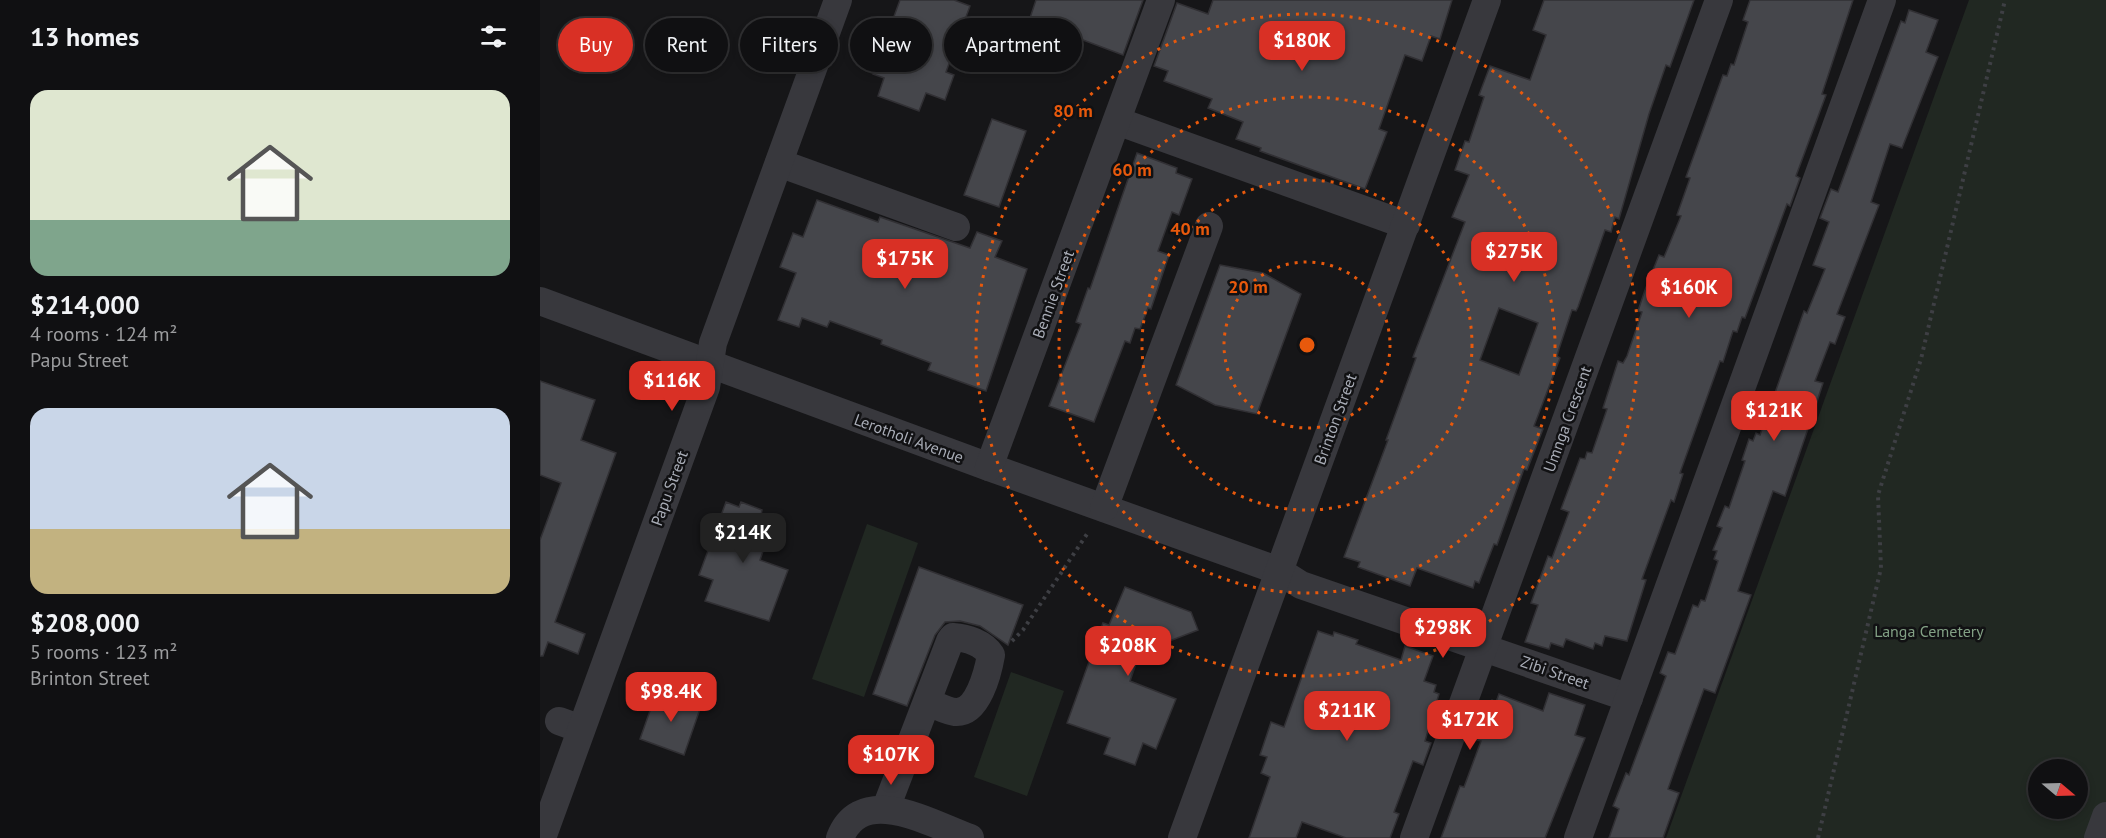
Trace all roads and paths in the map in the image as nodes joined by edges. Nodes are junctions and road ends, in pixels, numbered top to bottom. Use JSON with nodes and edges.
{"nodes":[{"id":1,"x":838,"y":0,"type":"edge"},
{"id":2,"x":1161,"y":0,"type":"edge"},
{"id":3,"x":1487,"y":0,"type":"edge"},
{"id":4,"x":1719,"y":0,"type":"edge"},
{"id":5,"x":1882,"y":0,"type":"edge"},
{"id":6,"x":2005,"y":0,"type":"edge"},
{"id":7,"x":1117,"y":121,"type":"junction"},
{"id":8,"x":779,"y":163,"type":"junction"},
{"id":9,"x":1406,"y":225,"type":"junction"},
{"id":10,"x":956,"y":226,"type":"dead end"},
{"id":11,"x":1209,"y":226,"type":"dead end"},
{"id":12,"x":540,"y":301,"type":"edge"},
{"id":13,"x":710,"y":365,"type":"junction"},
{"id":14,"x":988,"y":467,"type":"junction"},
{"id":15,"x":1104,"y":508,"type":"junction"},
{"id":16,"x":1279,"y":571,"type":"junction"},
{"id":17,"x":1483,"y":648,"type":"junction"},
{"id":18,"x":989,"y":665,"type":"junction"},
{"id":19,"x":1629,"y":698,"type":"junction"},
{"id":20,"x":927,"y":702,"type":"junction"},
{"id":21,"x":886,"y":808,"type":"junction"},
{"id":22,"x":2106,"y":816,"type":"edge"},
{"id":23,"x":542,"y":838,"type":"edge"},
{"id":24,"x":840,"y":838,"type":"edge"},
{"id":25,"x":970,"y":838,"type":"edge"},
{"id":26,"x":1182,"y":838,"type":"edge"},
{"id":27,"x":1414,"y":838,"type":"edge"},
{"id":28,"x":1578,"y":838,"type":"edge"},
{"id":29,"x":1818,"y":838,"type":"edge"},
{"id":30,"x":2098,"y":838,"type":"edge"}],
"edges":[{"from":1,"to":8,"type":"street","name":"Papu Street"},
{"from":2,"to":7,"type":"street","name":"Bennie Street"},
{"from":3,"to":9,"type":"street","name":"Brinton Street"},
{"from":4,"to":17,"type":"street","name":"Umnga Crescent"},
{"from":5,"to":19,"type":"street"},
{"from":6,"to":29,"type":"path"},
{"from":7,"to":9,"type":"street"},
{"from":7,"to":14,"type":"street","name":"Bennie Street"},
{"from":8,"to":10,"type":"street"},
{"from":8,"to":13,"type":"street","name":"Papu Street"},
{"from":9,"to":16,"type":"street","name":"Brinton Street"},
{"from":11,"to":15,"type":"street"},
{"from":12,"to":13,"type":"street","name":"Lerotholi Avenue"},
{"from":13,"to":14,"type":"street","name":"Lerotholi Avenue"},
{"from":13,"to":23,"type":"street","name":"Papu Street"},
{"from":14,"to":15,"type":"street","name":"Lerotholi Avenue"},
{"from":15,"to":16,"type":"street","name":"Lerotholi Avenue"},
{"from":15,"to":18,"type":"path"},
{"from":16,"to":17,"type":"street","name":"Zibi Street"},
{"from":16,"to":26,"type":"street","name":"Brinton Street"},
{"from":17,"to":19,"type":"street","name":"Zibi Street"},
{"from":17,"to":27,"type":"street","name":"Umnga Crescent"},
{"from":18,"to":20,"type":"street"},
{"from":18,"to":20,"type":"street"},
{"from":19,"to":28,"type":"street"},
{"from":20,"to":21,"type":"street"},
{"from":21,"to":24,"type":"street"},
{"from":21,"to":25,"type":"street"},
{"from":22,"to":30,"type":"street"}]}
